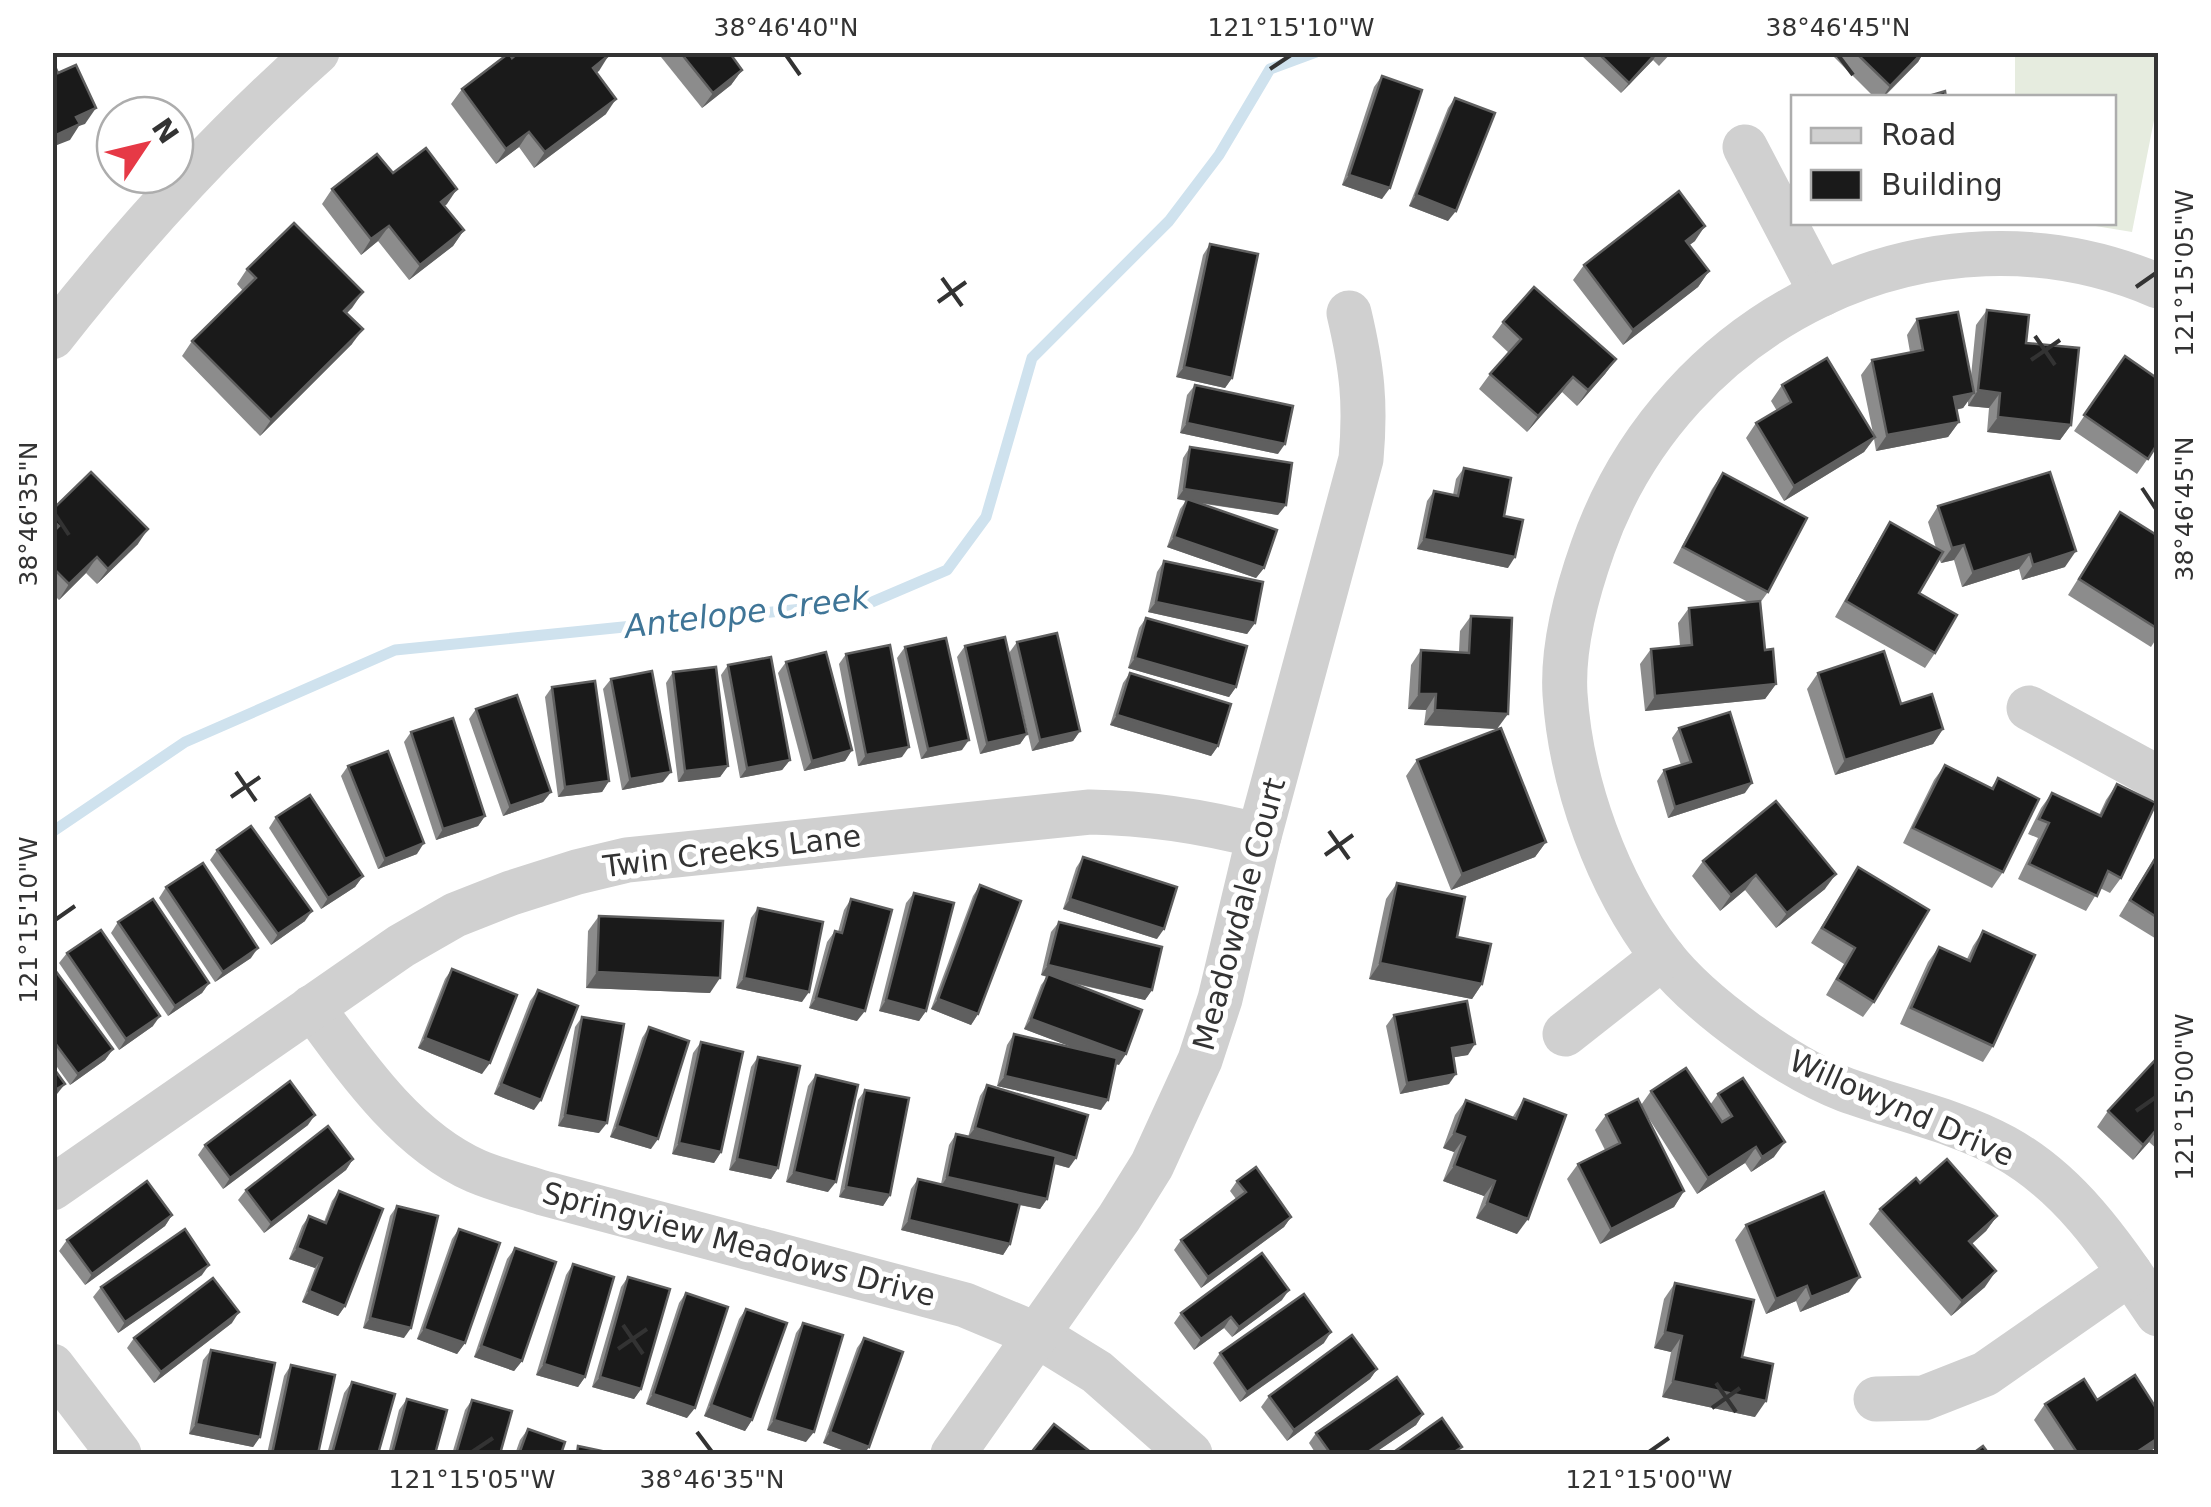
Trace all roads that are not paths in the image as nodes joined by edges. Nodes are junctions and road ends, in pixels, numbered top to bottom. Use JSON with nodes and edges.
{"nodes":[{"id":1,"x":316,"y":52,"type":"edge"},
{"id":2,"x":1746,"y":147,"type":"dead end"},
{"id":3,"x":2158,"y":286,"type":"edge"},
{"id":4,"x":1822,"y":294,"type":"junction"},
{"id":5,"x":1349,"y":314,"type":"dead end"},
{"id":6,"x":52,"y":337,"type":"edge"},
{"id":7,"x":2030,"y":708,"type":"dead end"},
{"id":8,"x":2158,"y":778,"type":"edge"},
{"id":9,"x":1259,"y":836,"type":"junction"},
{"id":10,"x":1663,"y":957,"type":"junction"},
{"id":11,"x":312,"y":1007,"type":"junction"},
{"id":12,"x":1565,"y":1034,"type":"dead end"},
{"id":13,"x":52,"y":1188,"type":"edge"},
{"id":14,"x":2130,"y":1273,"type":"junction"},
{"id":15,"x":2158,"y":1314,"type":"edge"},
{"id":16,"x":1038,"y":1335,"type":"junction"},
{"id":17,"x":52,"y":1366,"type":"edge"},
{"id":18,"x":1876,"y":1399,"type":"dead end"},
{"id":19,"x":119,"y":1454,"type":"edge"},
{"id":20,"x":953,"y":1454,"type":"edge"},
{"id":21,"x":1190,"y":1454,"type":"edge"}],
"edges":[{"from":1,"to":6,"type":"street"},
{"from":2,"to":4,"type":"street"},
{"from":3,"to":4,"type":"street","name":"Willowynd Drive"},
{"from":4,"to":10,"type":"street","name":"Willowynd Drive"},
{"from":5,"to":9,"type":"street","name":"Meadowdale Court"},
{"from":7,"to":8,"type":"street"},
{"from":9,"to":11,"type":"street","name":"Twin Creeks Lane"},
{"from":9,"to":16,"type":"street","name":"Meadowdale Court"},
{"from":10,"to":12,"type":"street"},
{"from":10,"to":14,"type":"street","name":"Willowynd Drive"},
{"from":11,"to":13,"type":"street","name":"Twin Creeks Lane"},
{"from":11,"to":16,"type":"street","name":"Springview Meadows Drive"},
{"from":14,"to":15,"type":"street","name":"Willowynd Drive"},
{"from":14,"to":18,"type":"street"},
{"from":16,"to":20,"type":"street","name":"Meadowdale Court"},
{"from":16,"to":21,"type":"street","name":"Springview Meadows Drive"},
{"from":17,"to":19,"type":"street"}]}
